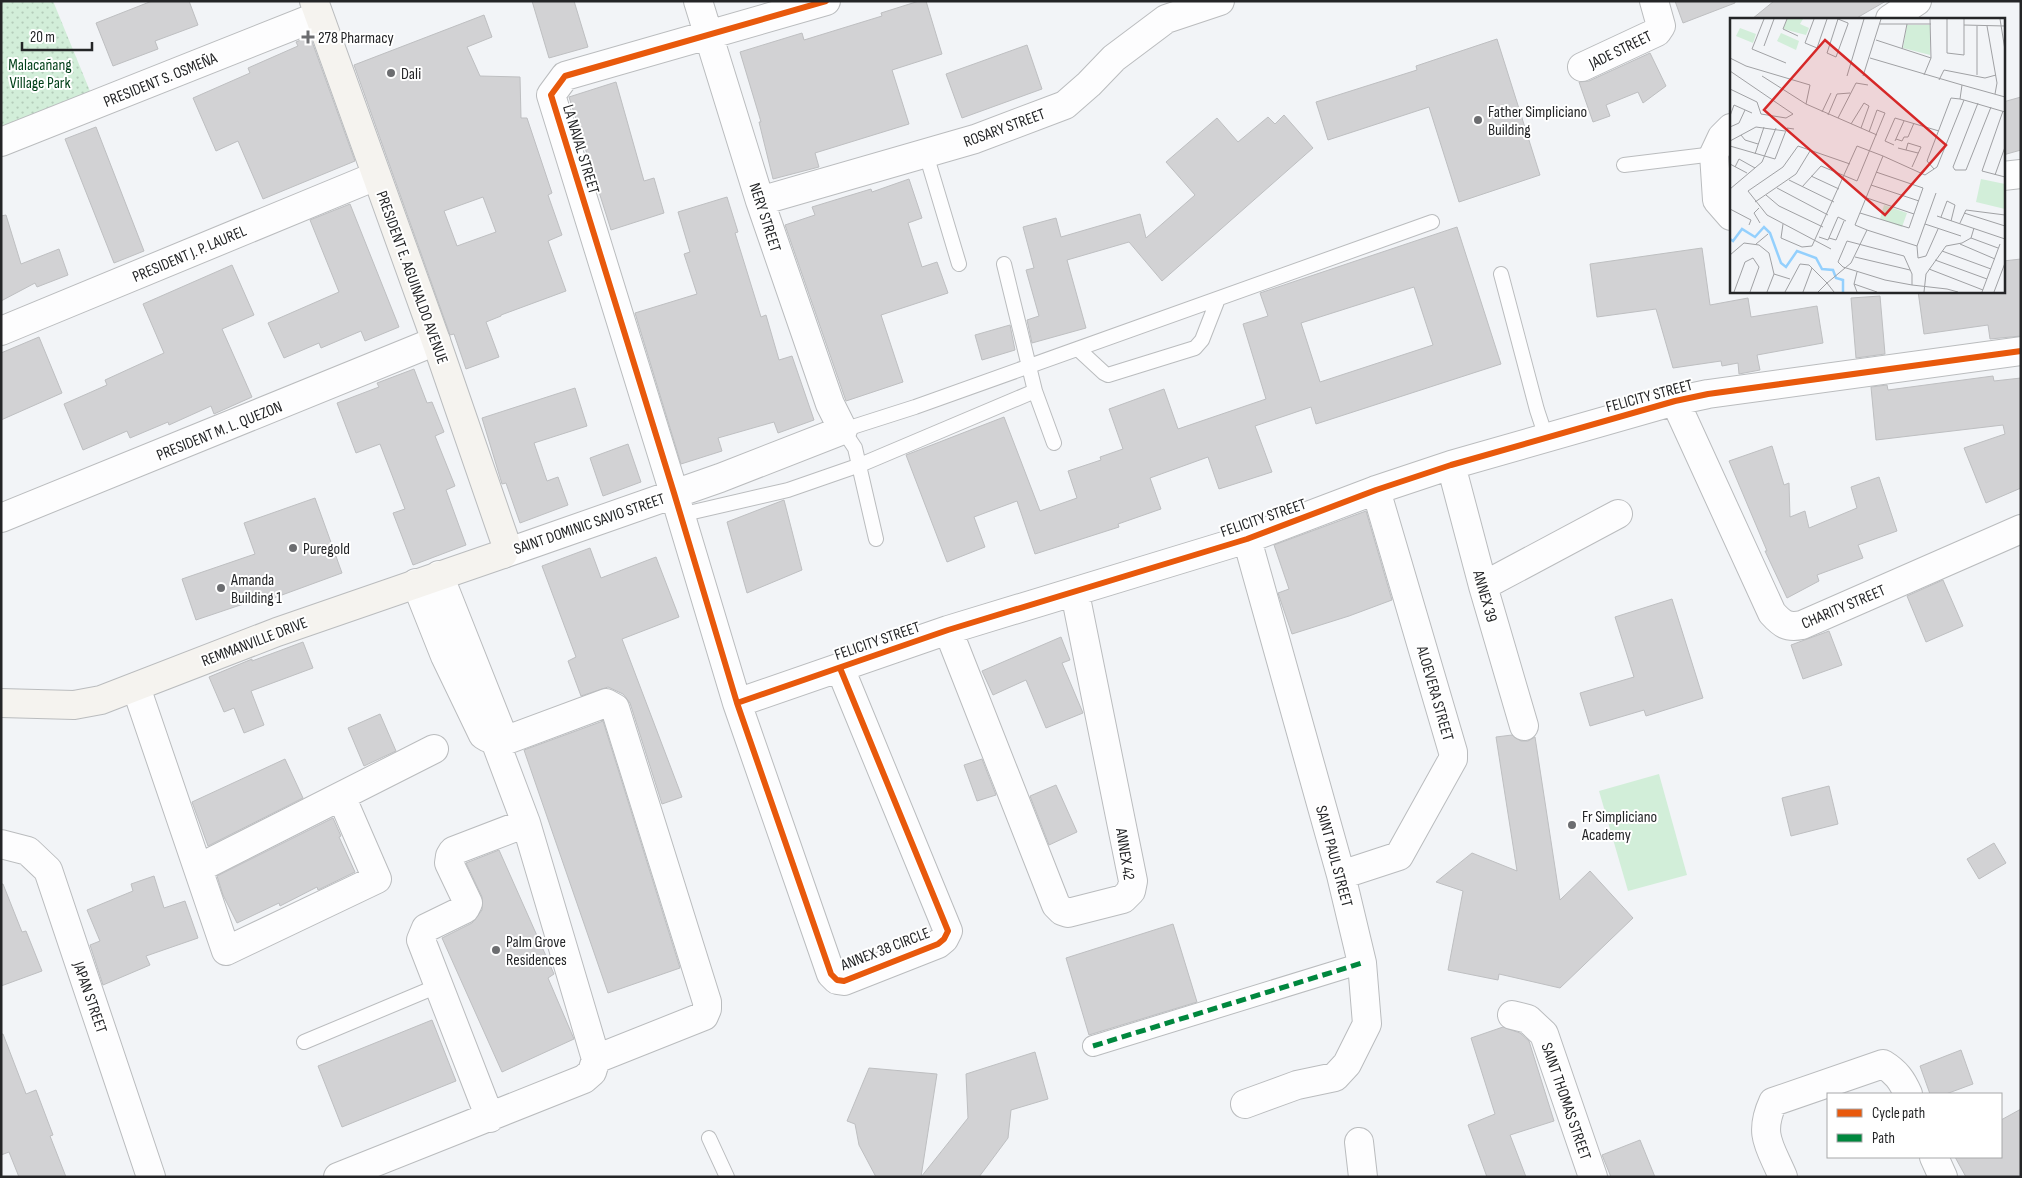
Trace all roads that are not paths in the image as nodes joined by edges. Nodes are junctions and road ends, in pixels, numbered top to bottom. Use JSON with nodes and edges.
{"nodes":[{"id":1,"x":698,"y":1,"type":"edge"},
{"id":2,"x":826,"y":1,"type":"edge"},
{"id":3,"x":1220,"y":1,"type":"edge"},
{"id":4,"x":1654,"y":1,"type":"edge"},
{"id":5,"x":1917,"y":1,"type":"edge"},
{"id":6,"x":316,"y":8,"type":"edge"},
{"id":7,"x":1892,"y":18,"type":"edge"},
{"id":8,"x":709,"y":36,"type":"junction"},
{"id":9,"x":1582,"y":67,"type":"dead end"},
{"id":10,"x":1730,"y":129,"type":"edge"},
{"id":11,"x":1,"y":142,"type":"edge"},
{"id":12,"x":926,"y":154,"type":"junction"},
{"id":13,"x":1714,"y":154,"type":"junction"},
{"id":14,"x":1624,"y":165,"type":"dead end"},
{"id":15,"x":2021,"y":174,"type":"edge"},
{"id":16,"x":376,"y":176,"type":"junction"},
{"id":17,"x":2004,"y":176,"type":"edge"},
{"id":18,"x":760,"y":201,"type":"junction"},
{"id":19,"x":1730,"y":215,"type":"edge"},
{"id":20,"x":1432,"y":222,"type":"dead end"},
{"id":21,"x":959,"y":264,"type":"dead end"},
{"id":22,"x":1004,"y":264,"type":"dead end"},
{"id":23,"x":1502,"y":274,"type":"dead end"},
{"id":24,"x":1218,"y":299,"type":"junction"},
{"id":25,"x":1,"y":331,"type":"edge"},
{"id":26,"x":436,"y":341,"type":"junction"},
{"id":27,"x":1078,"y":349,"type":"junction"},
{"id":28,"x":2021,"y":351,"type":"edge"},
{"id":29,"x":1030,"y":366,"type":"junction"},
{"id":30,"x":1035,"y":391,"type":"junction"},
{"id":31,"x":1675,"y":401,"type":"junction"},
{"id":32,"x":843,"y":430,"type":"junction"},
{"id":33,"x":1546,"y":437,"type":"junction"},
{"id":34,"x":1054,"y":443,"type":"dead end"},
{"id":35,"x":860,"y":465,"type":"junction"},
{"id":36,"x":1451,"y":465,"type":"junction"},
{"id":37,"x":1376,"y":490,"type":"junction"},
{"id":38,"x":677,"y":504,"type":"junction"},
{"id":39,"x":1618,"y":514,"type":"dead end"},
{"id":40,"x":1,"y":518,"type":"edge"},
{"id":41,"x":2021,"y":529,"type":"edge"},
{"id":42,"x":876,"y":539,"type":"dead end"},
{"id":43,"x":1247,"y":539,"type":"junction"},
{"id":44,"x":503,"y":554,"type":"junction"},
{"id":45,"x":427,"y":579,"type":"junction"},
{"id":46,"x":1483,"y":586,"type":"junction"},
{"id":47,"x":1074,"y":593,"type":"junction"},
{"id":48,"x":948,"y":630,"type":"junction"},
{"id":49,"x":840,"y":668,"type":"junction"},
{"id":50,"x":136,"y":687,"type":"junction"},
{"id":51,"x":1,"y":703,"type":"edge"},
{"id":52,"x":737,"y":704,"type":"junction"},
{"id":53,"x":1524,"y":726,"type":"dead end"},
{"id":54,"x":495,"y":741,"type":"junction"},
{"id":55,"x":434,"y":749,"type":"dead end"},
{"id":56,"x":341,"y":796,"type":"junction"},
{"id":57,"x":526,"y":824,"type":"junction"},
{"id":58,"x":1,"y":844,"type":"edge"},
{"id":59,"x":198,"y":868,"type":"junction"},
{"id":60,"x":1340,"y":875,"type":"junction"},
{"id":61,"x":1362,"y":963,"type":"junction"},
{"id":62,"x":440,"y":985,"type":"junction"},
{"id":63,"x":1512,"y":1014,"type":"dead end"},
{"id":64,"x":304,"y":1042,"type":"dead end"},
{"id":65,"x":1093,"y":1046,"type":"dead end"},
{"id":66,"x":596,"y":1059,"type":"junction"},
{"id":67,"x":1908,"y":1093,"type":"edge"},
{"id":68,"x":1245,"y":1104,"type":"dead end"},
{"id":69,"x":490,"y":1118,"type":"junction"},
{"id":70,"x":709,"y":1138,"type":"dead end"},
{"id":71,"x":1359,"y":1142,"type":"dead end"},
{"id":72,"x":1934,"y":1158,"type":"edge"},
{"id":73,"x":151,"y":1177,"type":"edge"},
{"id":74,"x":338,"y":1177,"type":"edge"},
{"id":75,"x":727,"y":1177,"type":"edge"},
{"id":76,"x":1363,"y":1177,"type":"edge"},
{"id":77,"x":1593,"y":1177,"type":"edge"},
{"id":78,"x":1783,"y":1177,"type":"edge"},
{"id":79,"x":1943,"y":1177,"type":"edge"}],
"edges":[{"from":1,"to":8,"type":"street","name":"NERY STREET"},
{"from":2,"to":8,"type":"street","name":"LA NAVAL STREET"},
{"from":3,"to":12,"type":"street","name":"ROSARY STREET"},
{"from":4,"to":9,"type":"street","name":"JADE STREET"},
{"from":5,"to":7,"type":"street"},
{"from":6,"to":11,"type":"street","name":"PRESIDENT S. OSMEÑA"},
{"from":6,"to":16,"type":"main road","name":"PRESIDENT E. AGUINALDO AVENUE"},
{"from":8,"to":18,"type":"street","name":"NERY STREET"},
{"from":8,"to":38,"type":"street","name":"LA NAVAL STREET"},
{"from":10,"to":13,"type":"street"},
{"from":12,"to":18,"type":"street","name":"ROSARY STREET"},
{"from":12,"to":21,"type":"lane"},
{"from":13,"to":14,"type":"lane"},
{"from":13,"to":19,"type":"street"},
{"from":15,"to":17,"type":"street"},
{"from":16,"to":25,"type":"street","name":"PRESIDENT J. P. LAUREL"},
{"from":16,"to":26,"type":"main road","name":"PRESIDENT E. AGUINALDO AVENUE"},
{"from":18,"to":32,"type":"street","name":"NERY STREET"},
{"from":20,"to":24,"type":"lane"},
{"from":22,"to":29,"type":"lane"},
{"from":23,"to":33,"type":"lane"},
{"from":24,"to":27,"type":"lane"},
{"from":24,"to":27,"type":"lane"},
{"from":26,"to":40,"type":"street","name":"PRESIDENT M. L. QUEZON"},
{"from":26,"to":44,"type":"main road","name":"PRESIDENT E. AGUINALDO AVENUE"},
{"from":27,"to":29,"type":"lane"},
{"from":28,"to":31,"type":"street","name":"FELICITY STREET"},
{"from":29,"to":30,"type":"lane"},
{"from":29,"to":32,"type":"lane"},
{"from":30,"to":34,"type":"lane"},
{"from":30,"to":35,"type":"lane"},
{"from":31,"to":33,"type":"street","name":"FELICITY STREET"},
{"from":31,"to":41,"type":"street","name":"CHARITY STREET"},
{"from":32,"to":35,"type":"lane"},
{"from":32,"to":38,"type":"street","name":"SAINT DOMINIC SAVIO STREET"},
{"from":33,"to":36,"type":"street","name":"FELICITY STREET"},
{"from":35,"to":38,"type":"lane"},
{"from":35,"to":42,"type":"lane"},
{"from":36,"to":37,"type":"street","name":"FELICITY STREET"},
{"from":36,"to":46,"type":"street","name":"ANNEX 39"},
{"from":37,"to":43,"type":"street","name":"FELICITY STREET"},
{"from":37,"to":60,"type":"street","name":"ALOEVERA STREET"},
{"from":38,"to":44,"type":"street","name":"SAINT DOMINIC SAVIO STREET"},
{"from":38,"to":52,"type":"street"},
{"from":39,"to":46,"type":"street"},
{"from":43,"to":47,"type":"street","name":"FELICITY STREET"},
{"from":43,"to":60,"type":"street","name":"SAINT PAUL STREET"},
{"from":44,"to":45,"type":"main road","name":"REMMANVILLE DRIVE"},
{"from":45,"to":50,"type":"main road","name":"REMMANVILLE DRIVE"},
{"from":45,"to":54,"type":"street"},
{"from":46,"to":53,"type":"street","name":"ANNEX 39"},
{"from":47,"to":48,"type":"street","name":"FELICITY STREET"},
{"from":47,"to":48,"type":"street","name":"ANNEX 42"},
{"from":48,"to":49,"type":"street","name":"FELICITY STREET"},
{"from":49,"to":52,"type":"street","name":"FELICITY STREET"},
{"from":49,"to":52,"type":"street","name":"ANNEX 38 CIRCLE"},
{"from":50,"to":51,"type":"main road","name":"REMMANVILLE DRIVE"},
{"from":50,"to":59,"type":"street"},
{"from":54,"to":57,"type":"street"},
{"from":54,"to":66,"type":"street"},
{"from":55,"to":56,"type":"street"},
{"from":56,"to":59,"type":"street"},
{"from":56,"to":59,"type":"street"},
{"from":57,"to":62,"type":"street"},
{"from":57,"to":66,"type":"street"},
{"from":58,"to":73,"type":"street","name":"JAPAN STREET"},
{"from":60,"to":61,"type":"street","name":"SAINT PAUL STREET"},
{"from":61,"to":65,"type":"street"},
{"from":61,"to":68,"type":"street","name":"SAINT PAUL STREET"},
{"from":62,"to":64,"type":"lane"},
{"from":62,"to":69,"type":"street"},
{"from":63,"to":77,"type":"street","name":"SAINT THOMAS STREET"},
{"from":66,"to":69,"type":"street"},
{"from":67,"to":78,"type":"street"},
{"from":69,"to":74,"type":"street"},
{"from":70,"to":75,"type":"lane"},
{"from":71,"to":76,"type":"street"},
{"from":72,"to":79,"type":"street"}]}
